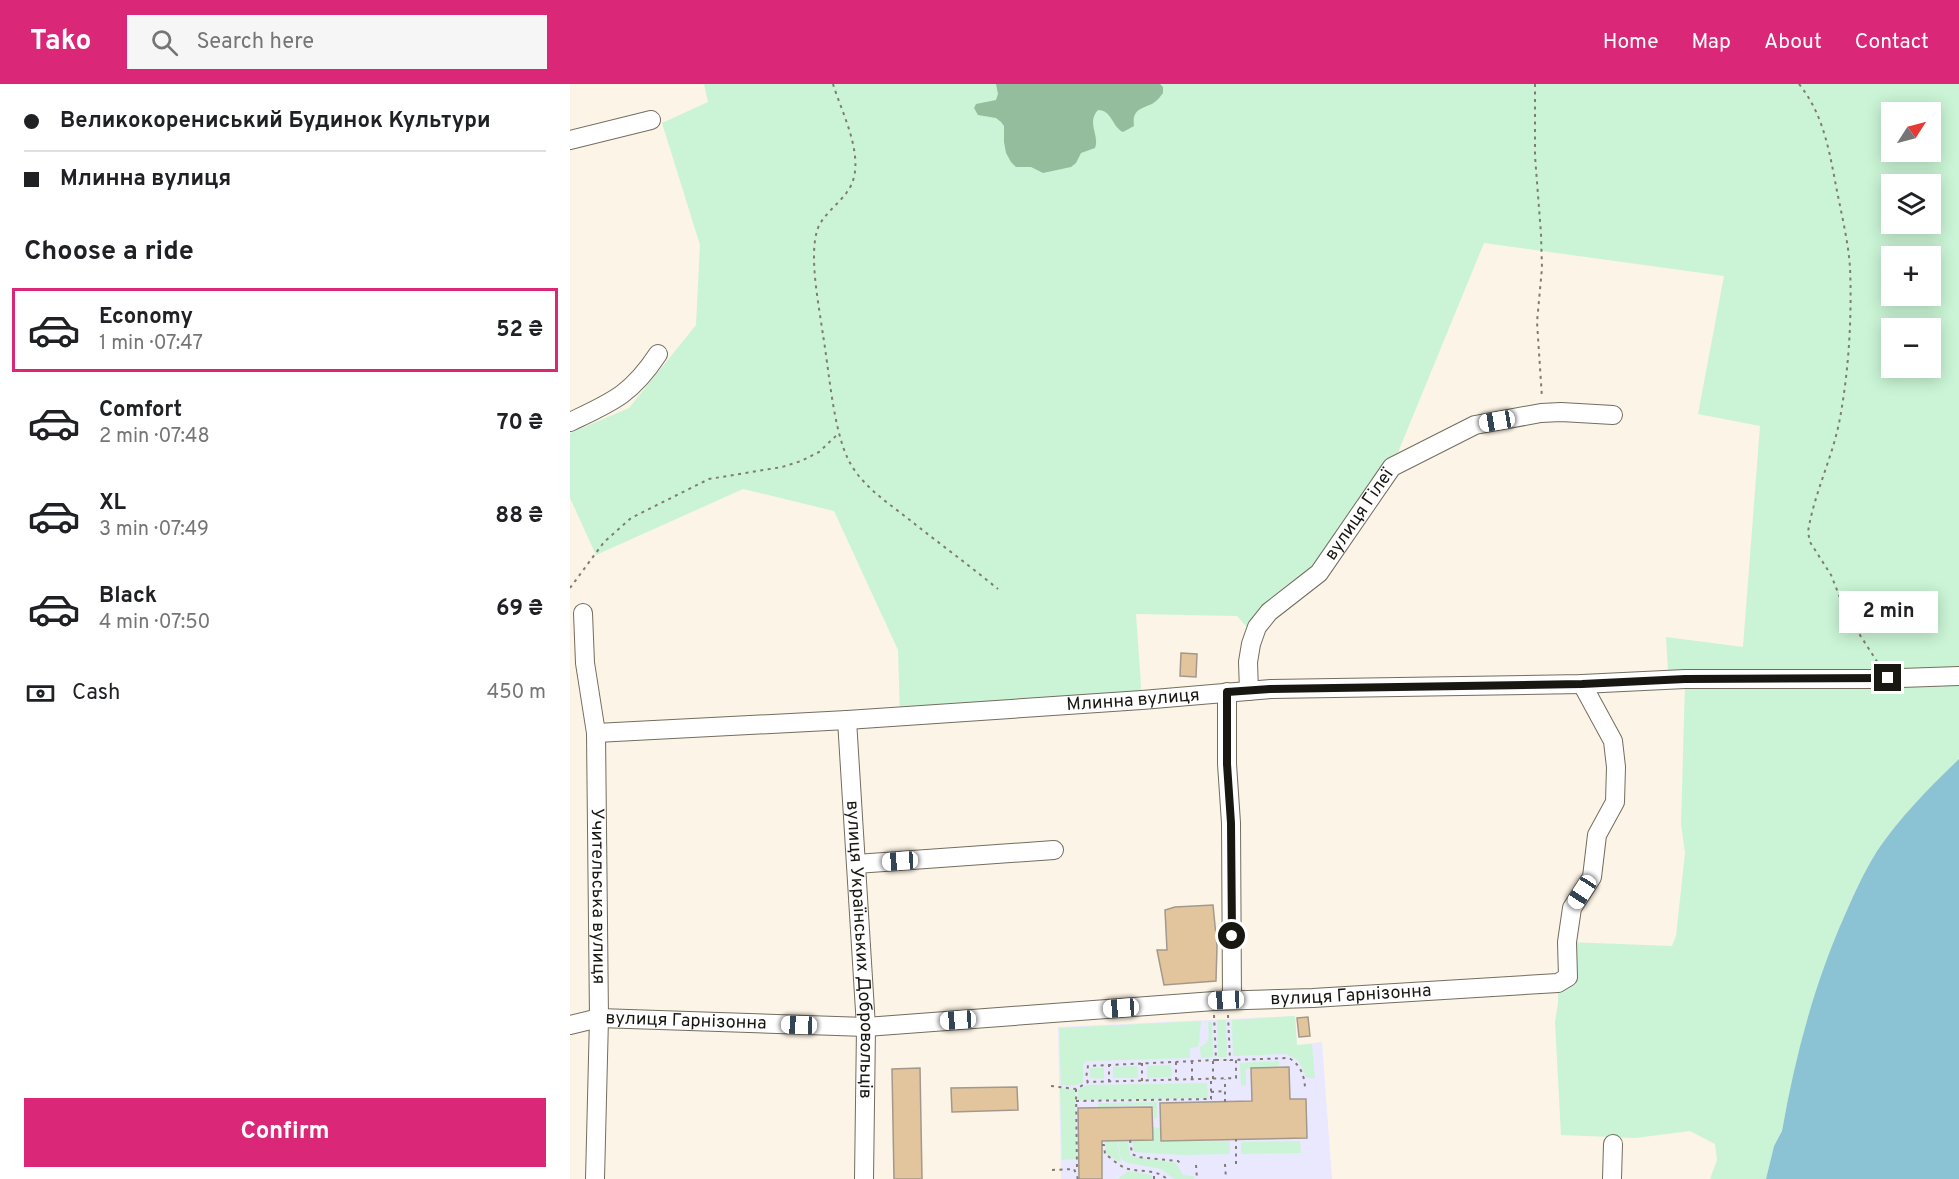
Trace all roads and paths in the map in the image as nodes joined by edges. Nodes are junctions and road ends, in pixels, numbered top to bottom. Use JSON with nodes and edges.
{"nodes":[{"id":1,"x":833,"y":84,"type":"edge"},
{"id":2,"x":1535,"y":84,"type":"edge"},
{"id":3,"x":1798,"y":84,"type":"edge"},
{"id":4,"x":651,"y":120,"type":"dead end"},
{"id":5,"x":570,"y":140,"type":"edge"},
{"id":6,"x":658,"y":354,"type":"dead end"},
{"id":7,"x":1541,"y":413,"type":"junction"},
{"id":8,"x":1613,"y":415,"type":"dead end"},
{"id":9,"x":570,"y":422,"type":"edge"},
{"id":10,"x":839,"y":433,"type":"junction"},
{"id":11,"x":570,"y":588,"type":"edge"},
{"id":12,"x":998,"y":589,"type":"dead end"},
{"id":13,"x":583,"y":614,"type":"dead end"},
{"id":14,"x":1959,"y":676,"type":"edge"},
{"id":15,"x":1888,"y":678,"type":"junction"},
{"id":16,"x":1582,"y":684,"type":"junction"},
{"id":17,"x":1249,"y":691,"type":"junction"},
{"id":18,"x":1227,"y":692,"type":"junction"},
{"id":19,"x":847,"y":720,"type":"junction"},
{"id":20,"x":596,"y":733,"type":"junction"},
{"id":21,"x":1054,"y":850,"type":"dead end"},
{"id":22,"x":856,"y":864,"type":"junction"},
{"id":23,"x":1225,"y":1000,"type":"junction"},
{"id":24,"x":599,"y":1018,"type":"junction"},
{"id":25,"x":570,"y":1025,"type":"edge"},
{"id":26,"x":866,"y":1027,"type":"junction"},
{"id":27,"x":1236,"y":1059,"type":"junction"},
{"id":28,"x":1214,"y":1060,"type":"junction"},
{"id":29,"x":1230,"y":1060,"type":"junction"},
{"id":30,"x":1192,"y":1061,"type":"junction"},
{"id":31,"x":1176,"y":1062,"type":"junction"},
{"id":32,"x":1142,"y":1063,"type":"junction"},
{"id":33,"x":1109,"y":1065,"type":"junction"},
{"id":34,"x":1212,"y":1079,"type":"junction"},
{"id":35,"x":1225,"y":1079,"type":"junction"},
{"id":36,"x":1176,"y":1080,"type":"junction"},
{"id":37,"x":1192,"y":1080,"type":"junction"},
{"id":38,"x":1142,"y":1081,"type":"junction"},
{"id":39,"x":1088,"y":1082,"type":"junction"},
{"id":40,"x":1108,"y":1082,"type":"junction"},
{"id":41,"x":1051,"y":1086,"type":"dead end"},
{"id":42,"x":1076,"y":1089,"type":"junction"},
{"id":43,"x":1305,"y":1090,"type":"dead end"},
{"id":44,"x":1225,"y":1091,"type":"junction"},
{"id":45,"x":1211,"y":1092,"type":"junction"},
{"id":46,"x":1076,"y":1101,"type":"junction"},
{"id":47,"x":1225,"y":1102,"type":"dead end"},
{"id":48,"x":1236,"y":1139,"type":"dead end"},
{"id":49,"x":1130,"y":1140,"type":"dead end"},
{"id":50,"x":1613,"y":1144,"type":"dead end"},
{"id":51,"x":1102,"y":1145,"type":"dead end"},
{"id":52,"x":1225,"y":1164,"type":"dead end"},
{"id":53,"x":1236,"y":1164,"type":"dead end"},
{"id":54,"x":1196,"y":1165,"type":"dead end"},
{"id":55,"x":1182,"y":1166,"type":"dead end"},
{"id":56,"x":1077,"y":1169,"type":"junction"},
{"id":57,"x":1052,"y":1170,"type":"dead end"},
{"id":58,"x":1154,"y":1172,"type":"junction"},
{"id":59,"x":595,"y":1179,"type":"edge"},
{"id":60,"x":864,"y":1179,"type":"edge"},
{"id":61,"x":1078,"y":1179,"type":"edge"},
{"id":62,"x":1154,"y":1179,"type":"edge"},
{"id":63,"x":1167,"y":1179,"type":"edge"},
{"id":64,"x":1197,"y":1179,"type":"edge"},
{"id":65,"x":1226,"y":1179,"type":"edge"},
{"id":66,"x":1612,"y":1179,"type":"edge"}],
"edges":[{"from":1,"to":10,"type":"path"},
{"from":2,"to":7,"type":"path"},
{"from":3,"to":15,"type":"path"},
{"from":4,"to":5,"type":"street"},
{"from":6,"to":9,"type":"street"},
{"from":7,"to":8,"type":"street","name":"вулиця Гілеї"},
{"from":7,"to":17,"type":"street","name":"вулиця Гілеї"},
{"from":10,"to":11,"type":"path"},
{"from":10,"to":12,"type":"path"},
{"from":13,"to":20,"type":"street","name":"Учительська вулиця"},
{"from":14,"to":15,"type":"street","name":"Млинна вулиця"},
{"from":15,"to":16,"type":"street","name":"Млинна вулиця"},
{"from":16,"to":17,"type":"street","name":"Млинна вулиця"},
{"from":16,"to":23,"type":"street","name":"вулиця Гарнізонна"},
{"from":17,"to":18,"type":"street","name":"Млинна вулиця"},
{"from":18,"to":19,"type":"street","name":"Млинна вулиця"},
{"from":18,"to":23,"type":"street"},
{"from":19,"to":20,"type":"street","name":"Млинна вулиця"},
{"from":19,"to":22,"type":"street","name":"вулиця Українських Добровольців"},
{"from":20,"to":24,"type":"street","name":"Учительська вулиця"},
{"from":21,"to":22,"type":"street"},
{"from":22,"to":26,"type":"street","name":"вулиця Українських Добровольців"},
{"from":23,"to":26,"type":"street","name":"вулиця Гарнізонна"},
{"from":23,"to":28,"type":"path"},
{"from":23,"to":29,"type":"path"},
{"from":24,"to":25,"type":"street","name":"вулиця Гарнізонна"},
{"from":24,"to":26,"type":"street","name":"вулиця Гарнізонна"},
{"from":24,"to":59,"type":"street","name":"Учительська вулиця"},
{"from":26,"to":60,"type":"street","name":"вулиця Українських Добровольців"},
{"from":27,"to":29,"type":"path"},
{"from":27,"to":35,"type":"path"},
{"from":27,"to":43,"type":"path"},
{"from":28,"to":29,"type":"path"},
{"from":28,"to":30,"type":"path"},
{"from":28,"to":34,"type":"path"},
{"from":30,"to":31,"type":"path"},
{"from":30,"to":37,"type":"path"},
{"from":31,"to":32,"type":"path"},
{"from":31,"to":36,"type":"path"},
{"from":32,"to":33,"type":"path"},
{"from":32,"to":38,"type":"path"},
{"from":33,"to":39,"type":"path"},
{"from":33,"to":40,"type":"path"},
{"from":34,"to":35,"type":"path"},
{"from":34,"to":37,"type":"path"},
{"from":34,"to":45,"type":"path"},
{"from":35,"to":44,"type":"path"},
{"from":36,"to":37,"type":"path"},
{"from":36,"to":38,"type":"path"},
{"from":38,"to":40,"type":"path"},
{"from":39,"to":40,"type":"path"},
{"from":39,"to":42,"type":"path"},
{"from":41,"to":42,"type":"path"},
{"from":42,"to":46,"type":"path"},
{"from":44,"to":45,"type":"path"},
{"from":44,"to":47,"type":"path"},
{"from":45,"to":46,"type":"path"},
{"from":46,"to":56,"type":"path"},
{"from":48,"to":53,"type":"path"},
{"from":49,"to":55,"type":"path"},
{"from":50,"to":66,"type":"street"},
{"from":51,"to":58,"type":"path"},
{"from":52,"to":65,"type":"path"},
{"from":54,"to":64,"type":"path"},
{"from":56,"to":57,"type":"path"},
{"from":56,"to":61,"type":"path"},
{"from":58,"to":62,"type":"path"},
{"from":58,"to":63,"type":"path"}]}
